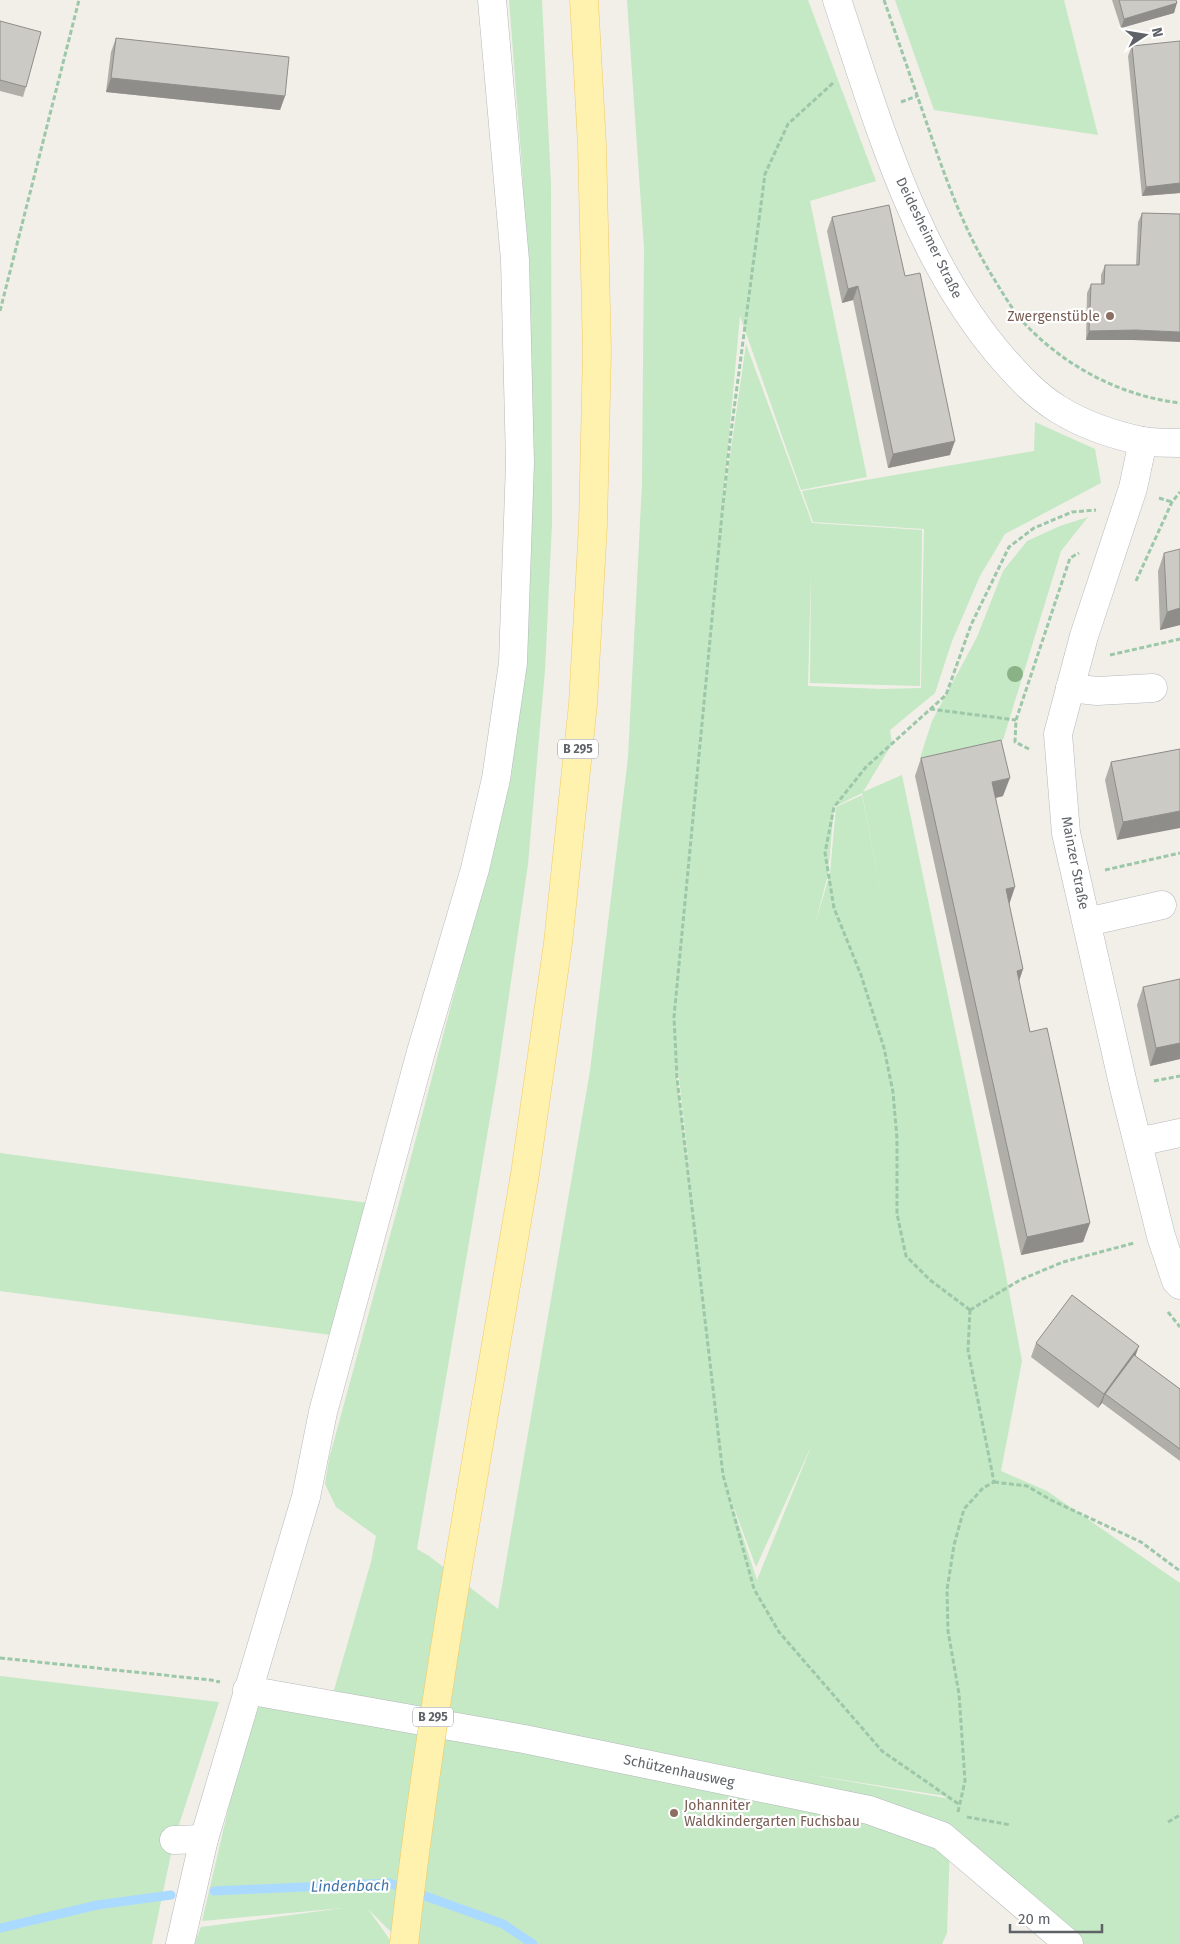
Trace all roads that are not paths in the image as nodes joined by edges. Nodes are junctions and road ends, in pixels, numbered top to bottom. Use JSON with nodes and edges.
{"nodes":[{"id":1,"x":492,"y":0,"type":"edge"},
{"id":2,"x":584,"y":0,"type":"edge"},
{"id":3,"x":837,"y":0,"type":"edge"},
{"id":4,"x":1143,"y":441,"type":"junction"},
{"id":5,"x":1180,"y":443,"type":"edge"},
{"id":6,"x":1070,"y":688,"type":"junction"},
{"id":7,"x":1154,"y":688,"type":"dead end"},
{"id":8,"x":1162,"y":905,"type":"dead end"},
{"id":9,"x":1099,"y":919,"type":"junction"},
{"id":10,"x":1180,"y":1133,"type":"edge"},
{"id":11,"x":1138,"y":1142,"type":"junction"},
{"id":12,"x":1180,"y":1285,"type":"edge"},
{"id":13,"x":247,"y":1690,"type":"junction"},
{"id":14,"x":204,"y":1839,"type":"junction"},
{"id":15,"x":174,"y":1840,"type":"dead end"},
{"id":16,"x":180,"y":1944,"type":"edge"},
{"id":17,"x":404,"y":1944,"type":"edge"},
{"id":18,"x":1069,"y":1944,"type":"edge"}],
"edges":[{"from":1,"to":13,"type":"street"},
{"from":2,"to":17,"type":"main road","number":"B 295","bridge":true},
{"from":3,"to":4,"type":"street","name":"Deidesheimer Straße"},
{"from":4,"to":5,"type":"street","name":"Deidesheimer Straße"},
{"from":4,"to":6,"type":"street","name":"Mainzer Straße"},
{"from":6,"to":7,"type":"street"},
{"from":6,"to":9,"type":"street","name":"Mainzer Straße"},
{"from":8,"to":9,"type":"street"},
{"from":9,"to":11,"type":"street","name":"Mainzer Straße"},
{"from":10,"to":11,"type":"street"},
{"from":11,"to":12,"type":"street","name":"Mainzer Straße"},
{"from":13,"to":14,"type":"street"},
{"from":13,"to":18,"type":"street","name":"Schützenhausweg"},
{"from":14,"to":15,"type":"street"},
{"from":14,"to":16,"type":"street"}]}
